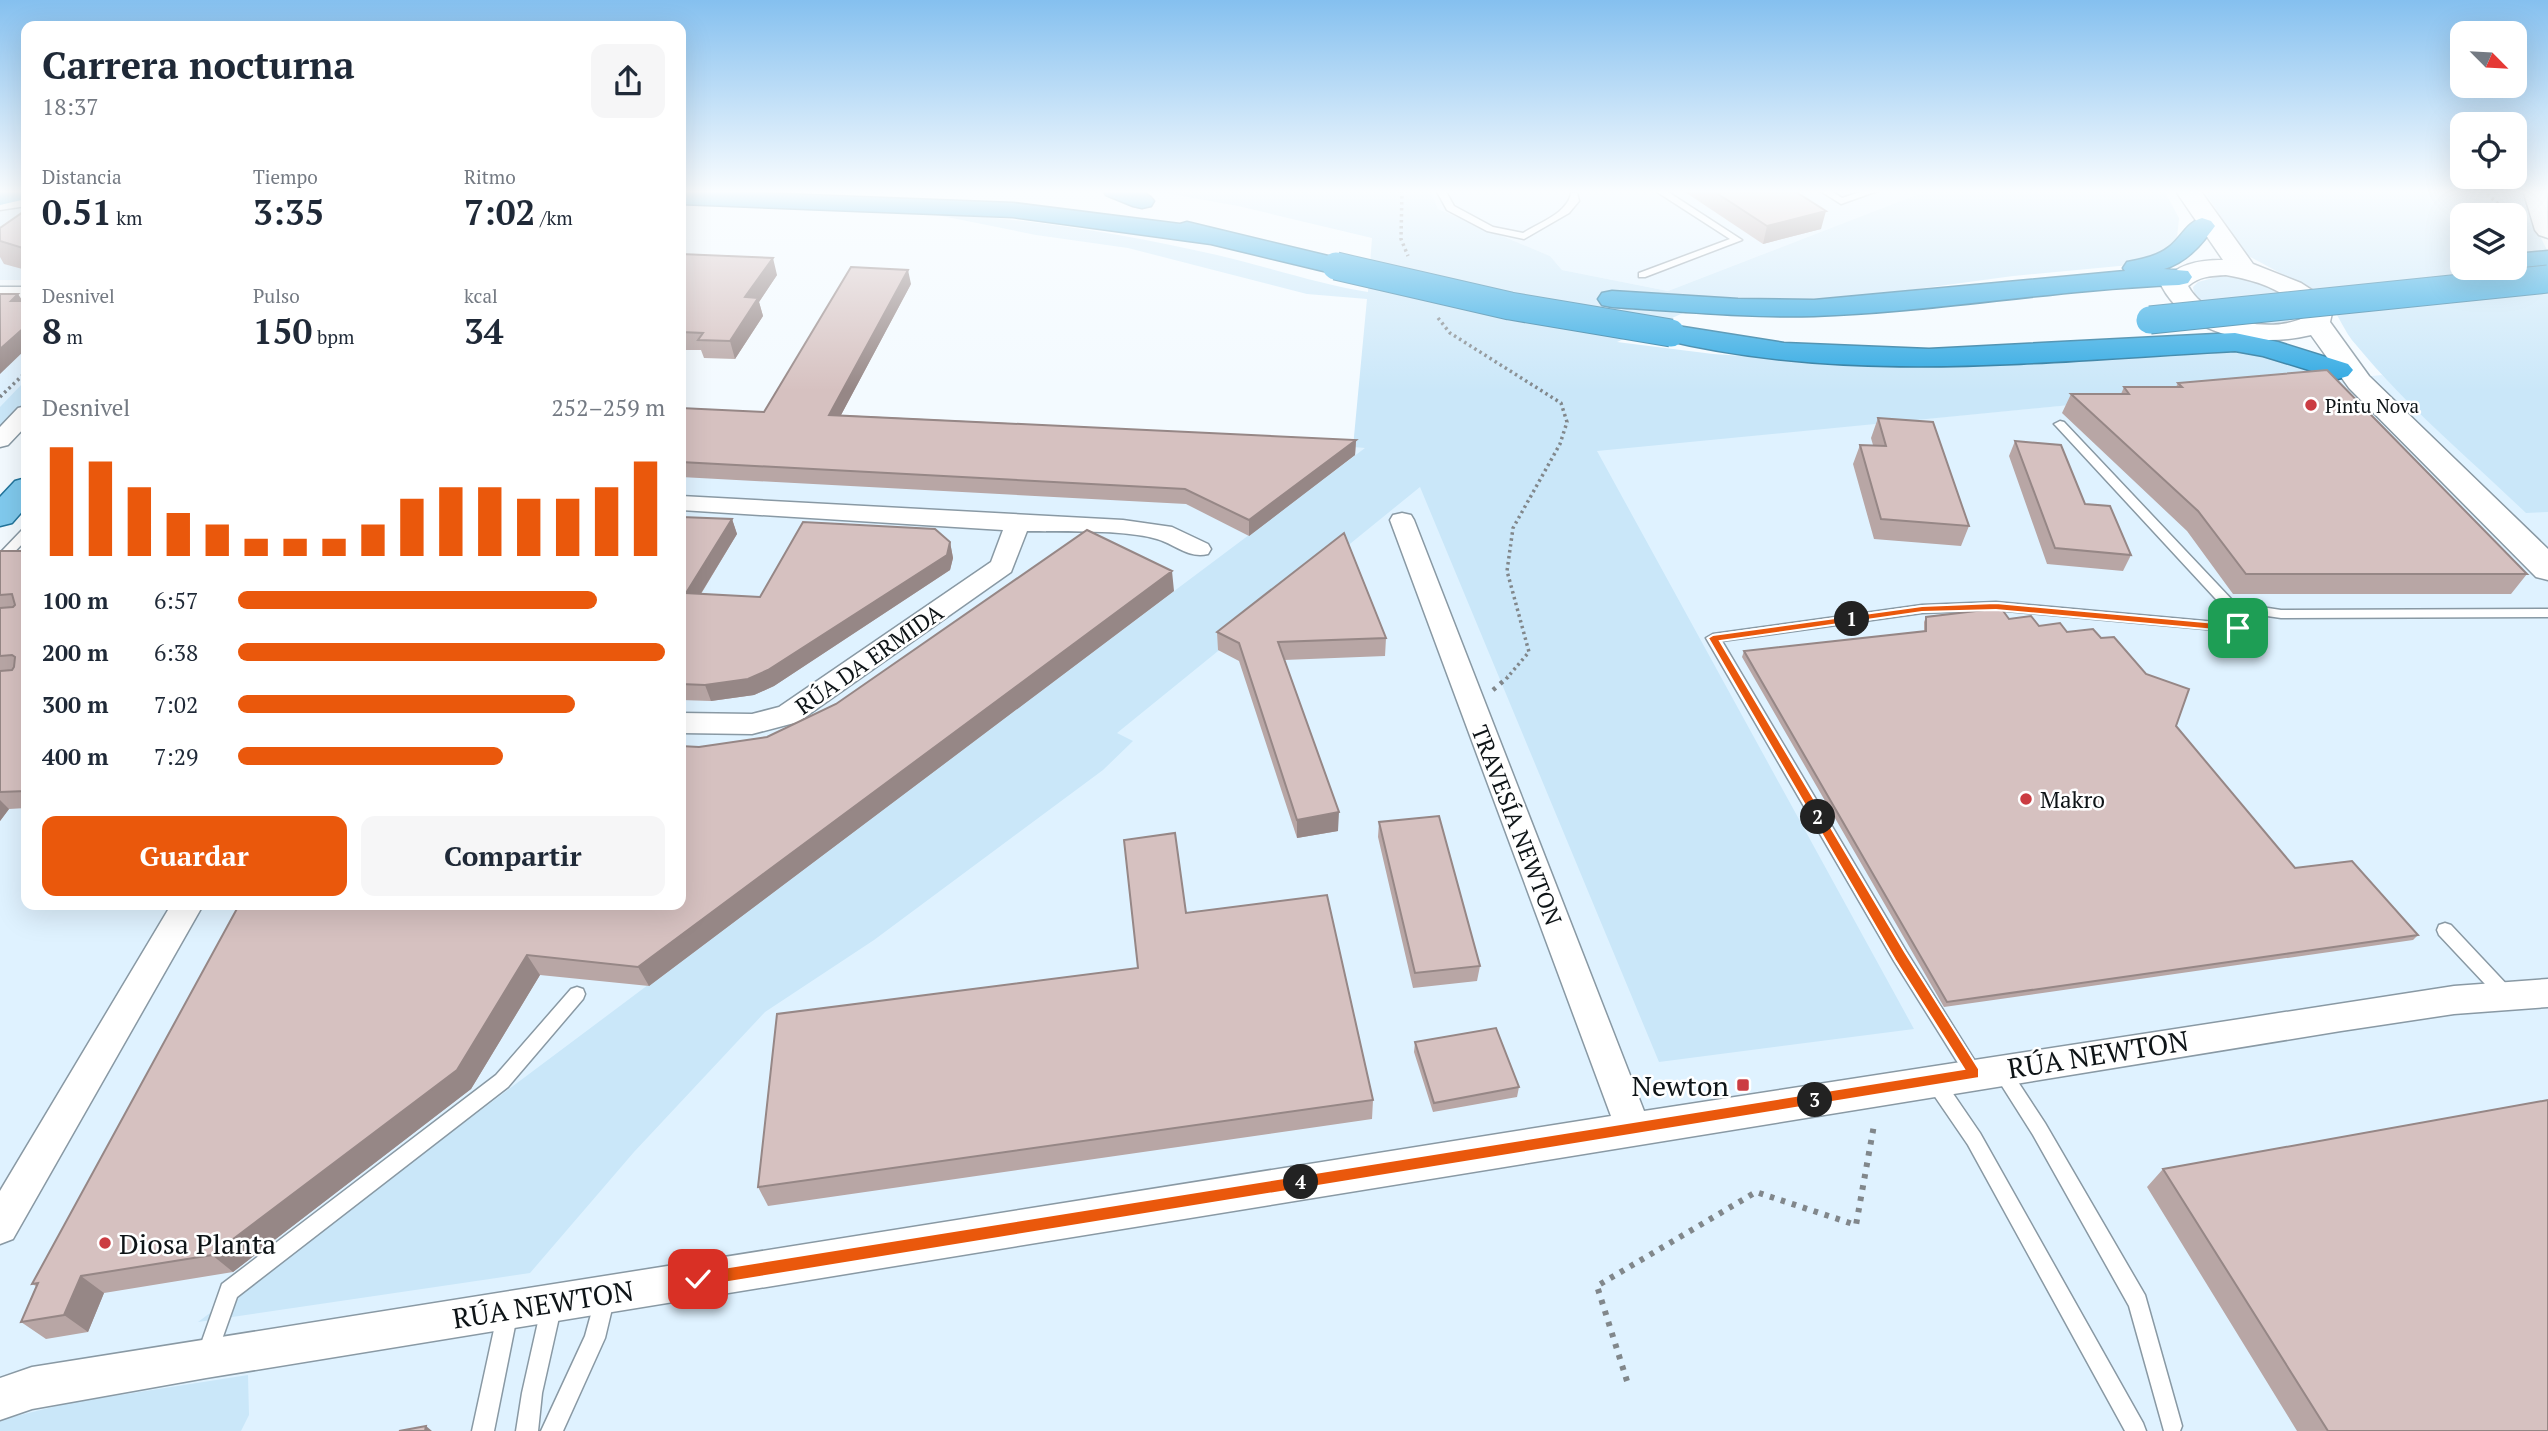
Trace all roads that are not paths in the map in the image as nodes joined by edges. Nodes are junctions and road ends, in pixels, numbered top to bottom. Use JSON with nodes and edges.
{"nodes":[{"id":1,"x":1344,"y":257,"type":"joint"},
{"id":2,"x":1691,"y":257,"type":"edge"},
{"id":3,"x":2171,"y":257,"type":"edge"},
{"id":4,"x":2199,"y":257,"type":"edge"},
{"id":5,"x":2232,"y":257,"type":"edge"},
{"id":6,"x":2548,"y":259,"type":"edge"},
{"id":7,"x":2527,"y":261,"type":"edge"},
{"id":8,"x":2450,"y":269,"type":"edge"},
{"id":9,"x":2244,"y":271,"type":"junction"},
{"id":10,"x":2185,"y":274,"type":"junction"},
{"id":11,"x":1642,"y":275,"type":"dead end"},
{"id":12,"x":2548,"y":279,"type":"edge"},
{"id":13,"x":0,"y":285,"type":"edge"},
{"id":14,"x":2054,"y":285,"type":"junction"},
{"id":15,"x":21,"y":286,"type":"edge"},
{"id":16,"x":0,"y":293,"type":"edge"},
{"id":17,"x":21,"y":293,"type":"edge"},
{"id":18,"x":1612,"y":299,"type":"junction"},
{"id":19,"x":2143,"y":310,"type":"junction"},
{"id":20,"x":2316,"y":322,"type":"junction"},
{"id":21,"x":2260,"y":332,"type":"junction"},
{"id":22,"x":1671,"y":333,"type":"junction"},
{"id":23,"x":2062,"y":351,"type":"junction"},
{"id":24,"x":2348,"y":376,"type":"junction"},
{"id":25,"x":21,"y":418,"type":"edge"},
{"id":26,"x":2060,"y":424,"type":"dead end"},
{"id":27,"x":21,"y":438,"type":"edge"},
{"id":28,"x":0,"y":440,"type":"edge"},
{"id":29,"x":0,"y":459,"type":"edge"},
{"id":30,"x":21,"y":462,"type":"edge"},
{"id":31,"x":0,"y":484,"type":"edge"},
{"id":32,"x":21,"y":493,"type":"edge"},
{"id":33,"x":686,"y":503,"type":"edge"},
{"id":34,"x":0,"y":516,"type":"edge"},
{"id":35,"x":1402,"y":520,"type":"dead end"},
{"id":36,"x":21,"y":521,"type":"edge"},
{"id":37,"x":1018,"y":523,"type":"junction"},
{"id":38,"x":21,"y":538,"type":"edge"},
{"id":39,"x":0,"y":542,"type":"edge"},
{"id":40,"x":1199,"y":549,"type":"dead end"},
{"id":41,"x":21,"y":558,"type":"edge"},
{"id":42,"x":0,"y":559,"type":"edge"},
{"id":43,"x":2548,"y":569,"type":"edge"},
{"id":44,"x":2548,"y":613,"type":"edge"},
{"id":45,"x":2238,"y":628,"type":"dead end"},
{"id":46,"x":686,"y":723,"type":"edge"},
{"id":47,"x":184,"y":910,"type":"edge"},
{"id":48,"x":2445,"y":930,"type":"dead end"},
{"id":49,"x":2548,"y":993,"type":"edge"},
{"id":50,"x":577,"y":994,"type":"dead end"},
{"id":51,"x":2507,"y":996,"type":"junction"},
{"id":52,"x":1988,"y":1072,"type":"junction"},
{"id":53,"x":1934,"y":1081,"type":"junction"},
{"id":54,"x":1633,"y":1128,"type":"junction"},
{"id":55,"x":0,"y":1226,"type":"edge"},
{"id":56,"x":606,"y":1294,"type":"junction"},
{"id":57,"x":553,"y":1303,"type":"junction"},
{"id":58,"x":509,"y":1310,"type":"junction"},
{"id":59,"x":206,"y":1358,"type":"junction"},
{"id":60,"x":11,"y":1391,"type":"edge"},
{"id":61,"x":2172,"y":1426,"type":"dead end"},
{"id":62,"x":2136,"y":1430,"type":"edge"},
{"id":63,"x":483,"y":1431,"type":"edge"},
{"id":64,"x":527,"y":1431,"type":"edge"},
{"id":65,"x":552,"y":1431,"type":"edge"}],
"edges":[{"from":1,"to":18,"type":"highway"},
{"from":1,"to":22,"type":"highway","bridge":true},
{"from":2,"to":11,"type":"lane"},
{"from":3,"to":14,"type":"highway"},
{"from":4,"to":10,"type":"main road"},
{"from":5,"to":9,"type":"main road"},
{"from":6,"to":7,"type":"highway"},
{"from":8,"to":19,"type":"highway"},
{"from":9,"to":10,"type":"main road"},
{"from":9,"to":20,"type":"main road"},
{"from":10,"to":14,"type":"highway"},
{"from":10,"to":21,"type":"main road"},
{"from":12,"to":19,"type":"highway","bridge":true},
{"from":13,"to":15,"type":"street"},
{"from":14,"to":18,"type":"highway"},
{"from":16,"to":17,"type":"street"},
{"from":18,"to":19,"type":"highway"},
{"from":19,"to":22,"type":"highway"},
{"from":20,"to":21,"type":"main road"},
{"from":20,"to":24,"type":"main road"},
{"from":21,"to":23,"type":"highway"},
{"from":21,"to":24,"type":"main road"},
{"from":22,"to":23,"type":"highway"},
{"from":23,"to":24,"type":"highway"},
{"from":24,"to":43,"type":"main road"},
{"from":25,"to":28,"type":"street"},
{"from":26,"to":44,"type":"lane"},
{"from":27,"to":29,"type":"street"},
{"from":30,"to":31,"type":"main road"},
{"from":32,"to":34,"type":"main road"},
{"from":33,"to":37,"type":"street"},
{"from":35,"to":54,"type":"street","name":"TRAVESÍA NEWTON"},
{"from":36,"to":39,"type":"main road"},
{"from":37,"to":40,"type":"street"},
{"from":37,"to":46,"type":"street","name":"RÚA DA ERMIDA"},
{"from":38,"to":42,"type":"lane"},
{"from":41,"to":42,"type":"lane"},
{"from":45,"to":52,"type":"lane"},
{"from":47,"to":55,"type":"street"},
{"from":48,"to":51,"type":"lane"},
{"from":49,"to":51,"type":"street","name":"RÚA NEWTON"},
{"from":50,"to":59,"type":"lane"},
{"from":51,"to":52,"type":"street","name":"RÚA NEWTON"},
{"from":52,"to":53,"type":"street","name":"RÚA NEWTON"},
{"from":52,"to":61,"type":"lane"},
{"from":53,"to":54,"type":"street","name":"RÚA NEWTON"},
{"from":53,"to":62,"type":"lane"},
{"from":54,"to":56,"type":"street","name":"RÚA NEWTON"},
{"from":56,"to":57,"type":"street","name":"RÚA NEWTON"},
{"from":56,"to":65,"type":"lane"},
{"from":57,"to":58,"type":"street","name":"RÚA NEWTON"},
{"from":57,"to":64,"type":"lane"},
{"from":58,"to":59,"type":"street","name":"RÚA NEWTON"},
{"from":58,"to":63,"type":"lane"},
{"from":59,"to":60,"type":"street","name":"RÚA NEWTON"}]}
